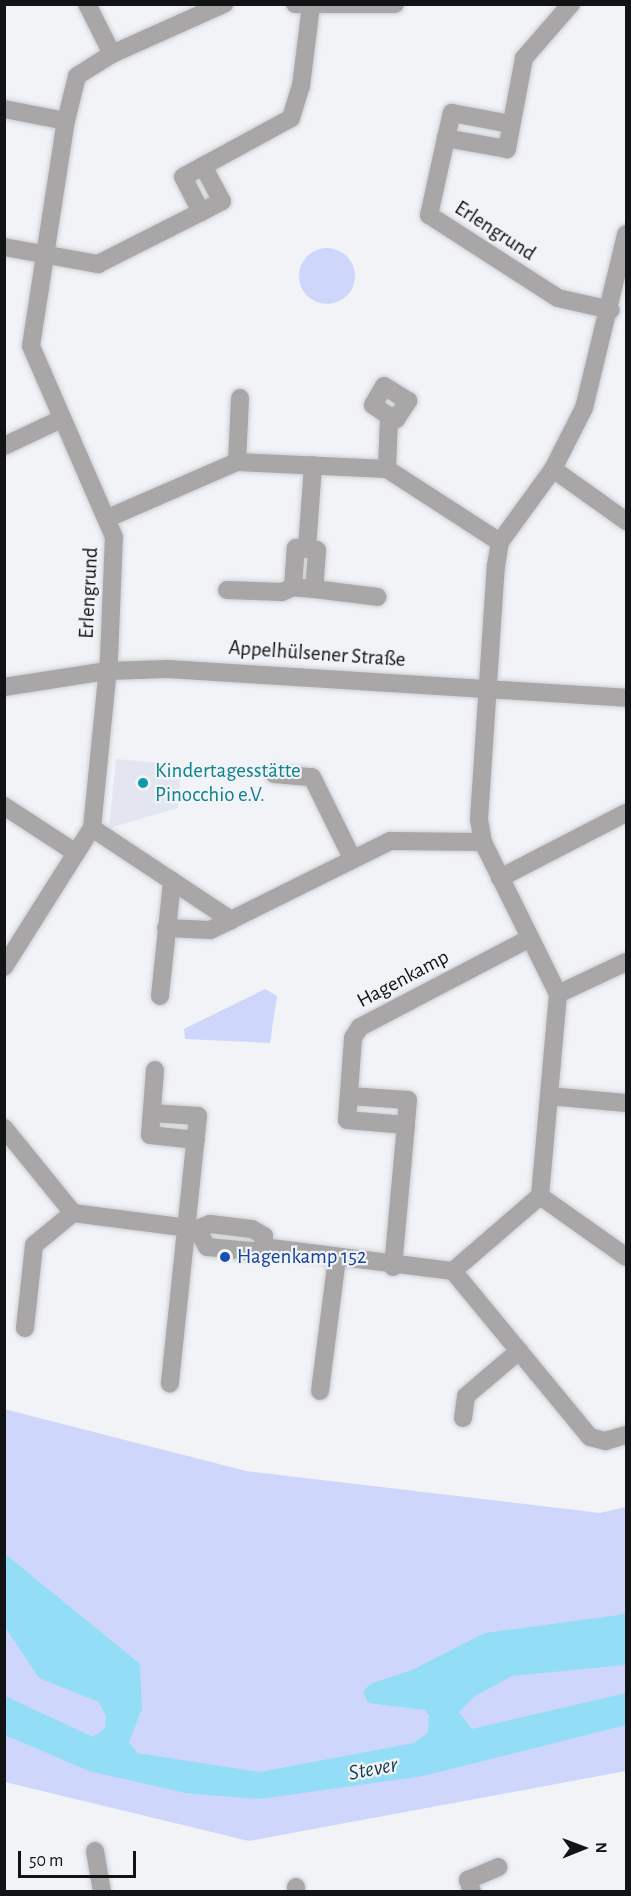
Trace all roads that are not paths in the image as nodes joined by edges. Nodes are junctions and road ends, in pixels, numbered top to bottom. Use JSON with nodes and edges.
{"nodes":[{"id":1,"x":87,"y":4,"type":"edge"},
{"id":2,"x":224,"y":4,"type":"edge"},
{"id":3,"x":395,"y":4,"type":"edge"},
{"id":4,"x":571,"y":4,"type":"edge"},
{"id":5,"x":303,"y":5,"type":"edge"},
{"id":6,"x":368,"y":5,"type":"edge"},
{"id":7,"x":112,"y":54,"type":"junction"},
{"id":8,"x":4,"y":109,"type":"edge"},
{"id":9,"x":66,"y":121,"type":"junction"},
{"id":10,"x":511,"y":124,"type":"junction"},
{"id":11,"x":446,"y":138,"type":"junction"},
{"id":12,"x":627,"y":234,"type":"edge"},
{"id":13,"x":4,"y":247,"type":"edge"},
{"id":14,"x":42,"y":254,"type":"junction"},
{"id":15,"x":611,"y":310,"type":"junction"},
{"id":16,"x":240,"y":398,"type":"dead end"},
{"id":17,"x":389,"y":416,"type":"dead end"},
{"id":18,"x":59,"y":420,"type":"junction"},
{"id":19,"x":4,"y":446,"type":"edge"},
{"id":20,"x":237,"y":462,"type":"junction"},
{"id":21,"x":313,"y":465,"type":"junction"},
{"id":22,"x":553,"y":468,"type":"junction"},
{"id":23,"x":387,"y":469,"type":"junction"},
{"id":24,"x":108,"y":518,"type":"junction"},
{"id":25,"x":627,"y":521,"type":"edge"},
{"id":26,"x":500,"y":542,"type":"junction"},
{"id":27,"x":307,"y":549,"type":"junction"},
{"id":28,"x":293,"y":587,"type":"junction"},
{"id":29,"x":314,"y":589,"type":"junction"},
{"id":30,"x":227,"y":590,"type":"dead end"},
{"id":31,"x":378,"y":597,"type":"dead end"},
{"id":32,"x":106,"y":671,"type":"junction"},
{"id":33,"x":4,"y":687,"type":"edge"},
{"id":34,"x":488,"y":688,"type":"junction"},
{"id":35,"x":627,"y":698,"type":"edge"},
{"id":36,"x":274,"y":774,"type":"dead end"},
{"id":37,"x":4,"y":806,"type":"edge"},
{"id":38,"x":627,"y":813,"type":"edge"},
{"id":39,"x":92,"y":828,"type":"junction"},
{"id":40,"x":483,"y":842,"type":"junction"},
{"id":41,"x":76,"y":853,"type":"junction"},
{"id":42,"x":352,"y":858,"type":"junction"},
{"id":43,"x":500,"y":878,"type":"junction"},
{"id":44,"x":171,"y":881,"type":"junction"},
{"id":45,"x":231,"y":920,"type":"junction"},
{"id":46,"x":166,"y":928,"type":"junction"},
{"id":47,"x":530,"y":938,"type":"junction"},
{"id":48,"x":6,"y":960,"type":"edge"},
{"id":49,"x":627,"y":962,"type":"edge"},
{"id":50,"x":558,"y":994,"type":"junction"},
{"id":51,"x":160,"y":996,"type":"dead end"},
{"id":52,"x":154,"y":1070,"type":"dead end"},
{"id":53,"x":549,"y":1096,"type":"junction"},
{"id":54,"x":627,"y":1103,"type":"edge"},
{"id":55,"x":4,"y":1128,"type":"edge"},
{"id":56,"x":540,"y":1196,"type":"junction"},
{"id":57,"x":73,"y":1213,"type":"junction"},
{"id":58,"x":193,"y":1228,"type":"junction"},
{"id":59,"x":627,"y":1257,"type":"edge"},
{"id":60,"x":337,"y":1258,"type":"junction"},
{"id":61,"x":393,"y":1267,"type":"junction"},
{"id":62,"x":453,"y":1271,"type":"junction"},
{"id":63,"x":25,"y":1328,"type":"dead end"},
{"id":64,"x":519,"y":1351,"type":"junction"},
{"id":65,"x":170,"y":1384,"type":"dead end"},
{"id":66,"x":320,"y":1391,"type":"dead end"},
{"id":67,"x":463,"y":1418,"type":"dead end"},
{"id":68,"x":627,"y":1435,"type":"edge"},
{"id":69,"x":95,"y":1851,"type":"dead end"},
{"id":70,"x":498,"y":1868,"type":"dead end"},
{"id":71,"x":102,"y":1892,"type":"edge"},
{"id":72,"x":472,"y":1892,"type":"edge"}],
"edges":[{"from":1,"to":7,"type":"street"},
{"from":2,"to":7,"type":"street","name":"Erlengrund"},
{"from":3,"to":6,"type":"street"},
{"from":4,"to":10,"type":"street"},
{"from":5,"to":6,"type":"street"},
{"from":5,"to":14,"type":"street"},
{"from":7,"to":9,"type":"street","name":"Erlengrund"},
{"from":8,"to":9,"type":"street"},
{"from":9,"to":14,"type":"street","name":"Erlengrund"},
{"from":10,"to":11,"type":"street","name":"Erlengrund"},
{"from":10,"to":11,"type":"street"},
{"from":11,"to":15,"type":"street","name":"Erlengrund"},
{"from":12,"to":15,"type":"street"},
{"from":13,"to":14,"type":"street"},
{"from":14,"to":18,"type":"street","name":"Erlengrund"},
{"from":15,"to":22,"type":"street"},
{"from":16,"to":20,"type":"street"},
{"from":17,"to":23,"type":"street"},
{"from":18,"to":19,"type":"street"},
{"from":18,"to":24,"type":"street","name":"Erlengrund"},
{"from":20,"to":21,"type":"street","name":"Erlengrund"},
{"from":20,"to":24,"type":"street","name":"Erlengrund"},
{"from":21,"to":23,"type":"street","name":"Erlengrund"},
{"from":21,"to":27,"type":"street"},
{"from":22,"to":25,"type":"street"},
{"from":22,"to":26,"type":"street"},
{"from":23,"to":26,"type":"street","name":"Erlengrund"},
{"from":24,"to":32,"type":"street","name":"Erlengrund"},
{"from":26,"to":34,"type":"street"},
{"from":27,"to":28,"type":"street"},
{"from":27,"to":29,"type":"street"},
{"from":28,"to":29,"type":"street"},
{"from":28,"to":30,"type":"street"},
{"from":29,"to":31,"type":"street"},
{"from":32,"to":33,"type":"street","name":"Appelhülsener Straße"},
{"from":32,"to":34,"type":"street","name":"Appelhülsener Straße"},
{"from":32,"to":39,"type":"street"},
{"from":34,"to":35,"type":"street","name":"Appelhülsener Straße"},
{"from":34,"to":40,"type":"street"},
{"from":36,"to":42,"type":"street"},
{"from":37,"to":41,"type":"street"},
{"from":38,"to":43,"type":"street"},
{"from":39,"to":41,"type":"street"},
{"from":39,"to":44,"type":"street"},
{"from":40,"to":42,"type":"street"},
{"from":40,"to":43,"type":"street"},
{"from":41,"to":48,"type":"street"},
{"from":42,"to":45,"type":"street"},
{"from":43,"to":47,"type":"street"},
{"from":44,"to":45,"type":"street"},
{"from":44,"to":46,"type":"street"},
{"from":45,"to":46,"type":"street"},
{"from":46,"to":51,"type":"street"},
{"from":47,"to":50,"type":"street"},
{"from":47,"to":61,"type":"street","name":"Hagenkamp"},
{"from":49,"to":50,"type":"street"},
{"from":50,"to":53,"type":"street"},
{"from":52,"to":58,"type":"street"},
{"from":53,"to":54,"type":"street"},
{"from":53,"to":56,"type":"street"},
{"from":55,"to":57,"type":"street"},
{"from":56,"to":59,"type":"street"},
{"from":56,"to":62,"type":"street"},
{"from":57,"to":58,"type":"street"},
{"from":57,"to":63,"type":"street"},
{"from":58,"to":60,"type":"street"},
{"from":58,"to":65,"type":"street"},
{"from":60,"to":61,"type":"street"},
{"from":60,"to":66,"type":"street"},
{"from":61,"to":62,"type":"street"},
{"from":62,"to":64,"type":"street"},
{"from":64,"to":67,"type":"street"},
{"from":64,"to":68,"type":"street"},
{"from":69,"to":71,"type":"street"},
{"from":70,"to":72,"type":"street"}]}
